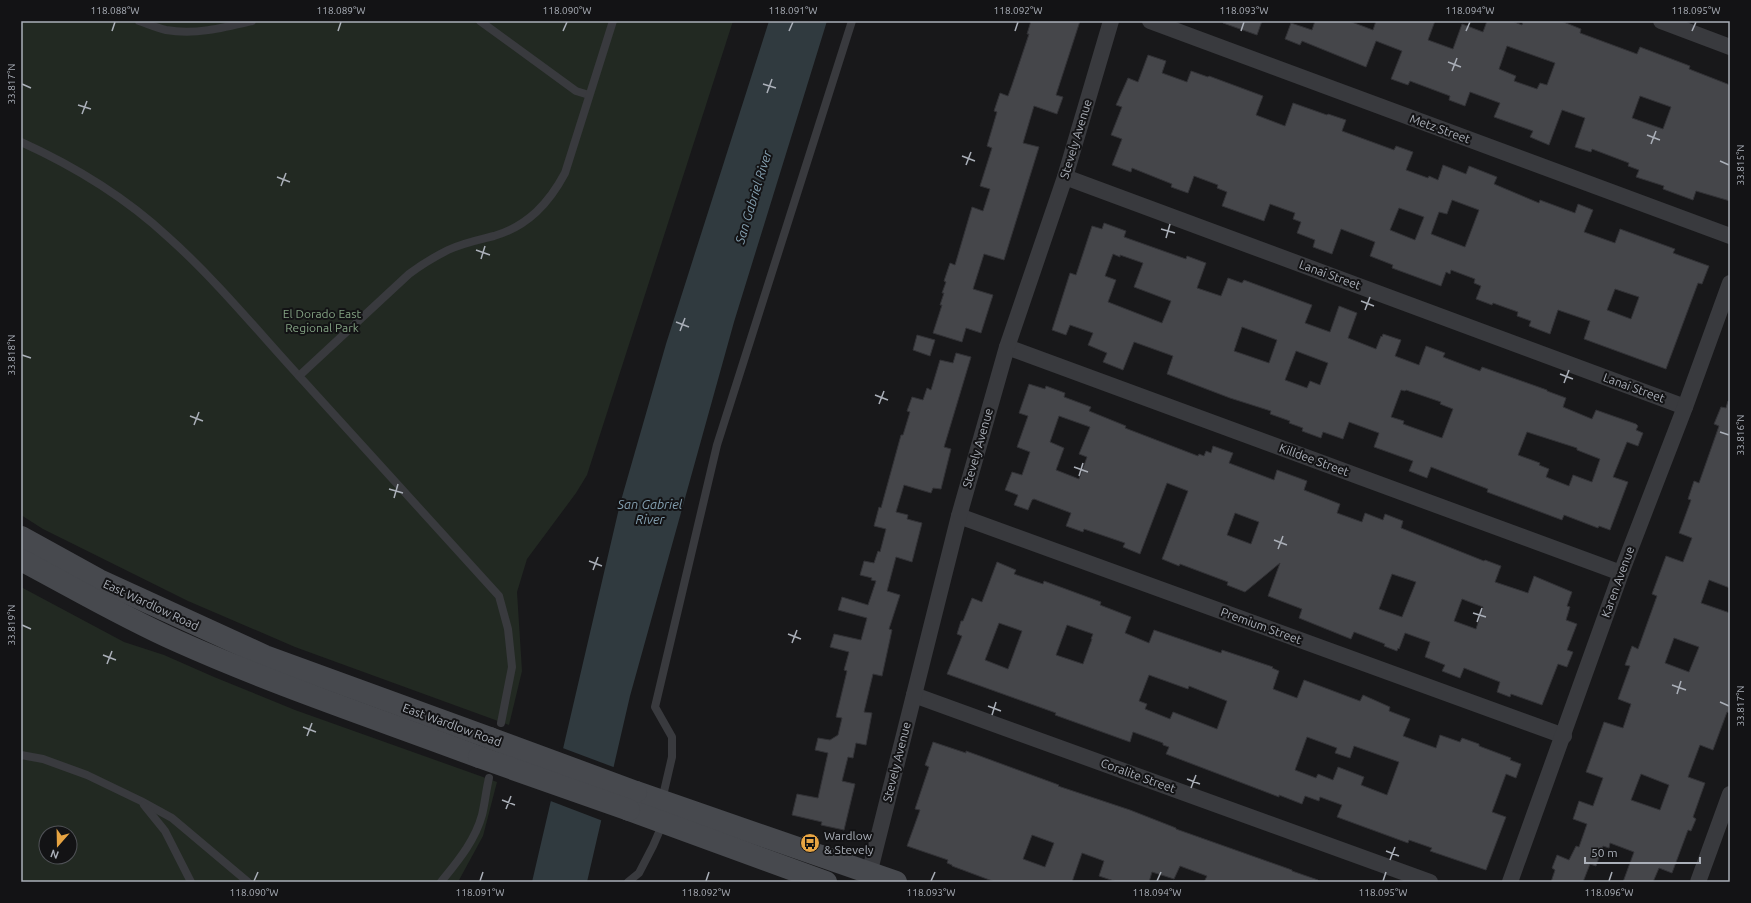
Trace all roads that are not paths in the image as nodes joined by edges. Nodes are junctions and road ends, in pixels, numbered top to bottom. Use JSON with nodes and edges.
{"nodes":[{"id":1,"x":140,"y":21,"type":"edge"},
{"id":2,"x":252,"y":21,"type":"edge"},
{"id":3,"x":480,"y":21,"type":"edge"},
{"id":4,"x":612,"y":21,"type":"edge"},
{"id":5,"x":852,"y":21,"type":"edge"},
{"id":6,"x":1111,"y":21,"type":"edge"},
{"id":7,"x":1150,"y":21,"type":"edge"},
{"id":8,"x":1661,"y":21,"type":"edge"},
{"id":9,"x":1730,"y":47,"type":"edge"},
{"id":10,"x":589,"y":95,"type":"junction"},
{"id":11,"x":21,"y":142,"type":"edge"},
{"id":12,"x":1064,"y":177,"type":"junction"},
{"id":13,"x":1730,"y":236,"type":"edge"},
{"id":14,"x":1730,"y":283,"type":"edge"},
{"id":15,"x":1007,"y":347,"type":"junction"},
{"id":16,"x":299,"y":376,"type":"junction"},
{"id":17,"x":1685,"y":407,"type":"junction"},
{"id":18,"x":959,"y":516,"type":"junction"},
{"id":19,"x":21,"y":537,"type":"edge"},
{"id":20,"x":21,"y":560,"type":"edge"},
{"id":21,"x":1621,"y":573,"type":"junction"},
{"id":22,"x":914,"y":695,"type":"junction"},
{"id":23,"x":495,"y":731,"type":"junction"},
{"id":24,"x":1564,"y":736,"type":"junction"},
{"id":25,"x":21,"y":755,"type":"edge"},
{"id":26,"x":489,"y":778,"type":"dead end"},
{"id":27,"x":1730,"y":794,"type":"edge"},
{"id":28,"x":141,"y":801,"type":"junction"},
{"id":29,"x":633,"y":801,"type":"junction"},
{"id":30,"x":662,"y":801,"type":"junction"},
{"id":31,"x":663,"y":823,"type":"junction"},
{"id":32,"x":868,"y":877,"type":"edge"},
{"id":33,"x":191,"y":882,"type":"edge"},
{"id":34,"x":248,"y":882,"type":"edge"},
{"id":35,"x":441,"y":882,"type":"edge"},
{"id":36,"x":628,"y":882,"type":"edge"},
{"id":37,"x":826,"y":882,"type":"edge"},
{"id":38,"x":896,"y":882,"type":"edge"},
{"id":39,"x":1430,"y":882,"type":"edge"},
{"id":40,"x":1510,"y":882,"type":"edge"},
{"id":41,"x":1698,"y":882,"type":"edge"}],
"edges":[{"from":1,"to":2,"type":"lane"},
{"from":3,"to":10,"type":"lane"},
{"from":4,"to":10,"type":"lane"},
{"from":5,"to":30,"type":"lane"},
{"from":6,"to":12,"type":"street","name":"Stevely Avenue"},
{"from":7,"to":13,"type":"street","name":"Metz Street"},
{"from":8,"to":9,"type":"street"},
{"from":10,"to":16,"type":"lane"},
{"from":11,"to":16,"type":"lane"},
{"from":12,"to":15,"type":"street","name":"Stevely Avenue"},
{"from":12,"to":17,"type":"street","name":"Lanai Street"},
{"from":14,"to":17,"type":"street","name":"Karen Avenue"},
{"from":15,"to":18,"type":"street","name":"Stevely Avenue"},
{"from":15,"to":21,"type":"street","name":"Killdee Street"},
{"from":16,"to":23,"type":"lane"},
{"from":17,"to":21,"type":"street","name":"Karen Avenue"},
{"from":18,"to":22,"type":"street","name":"Stevely Avenue"},
{"from":18,"to":24,"type":"street","name":"Premium Street"},
{"from":19,"to":23,"type":"main road","name":"East Wardlow Road"},
{"from":20,"to":29,"type":"main road","name":"East Wardlow Road","bridge":true},
{"from":21,"to":24,"type":"street","name":"Karen Avenue"},
{"from":22,"to":32,"type":"street","name":"Stevely Avenue"},
{"from":22,"to":39,"type":"street","name":"Coralite Street"},
{"from":23,"to":29,"type":"main road","name":"East Wardlow Road","bridge":true},
{"from":24,"to":40,"type":"street","name":"Karen Avenue"},
{"from":25,"to":28,"type":"lane"},
{"from":26,"to":35,"type":"lane"},
{"from":27,"to":41,"type":"street"},
{"from":28,"to":33,"type":"lane"},
{"from":28,"to":34,"type":"lane"},
{"from":29,"to":30,"type":"main road","name":"East Wardlow Road"},
{"from":29,"to":31,"type":"main road","name":"East Wardlow Road"},
{"from":30,"to":32,"type":"main road","name":"East Wardlow Road"},
{"from":31,"to":36,"type":"lane"},
{"from":31,"to":37,"type":"main road","name":"East Wardlow Road"},
{"from":32,"to":38,"type":"main road","name":"East Wardlow Road"}]}
